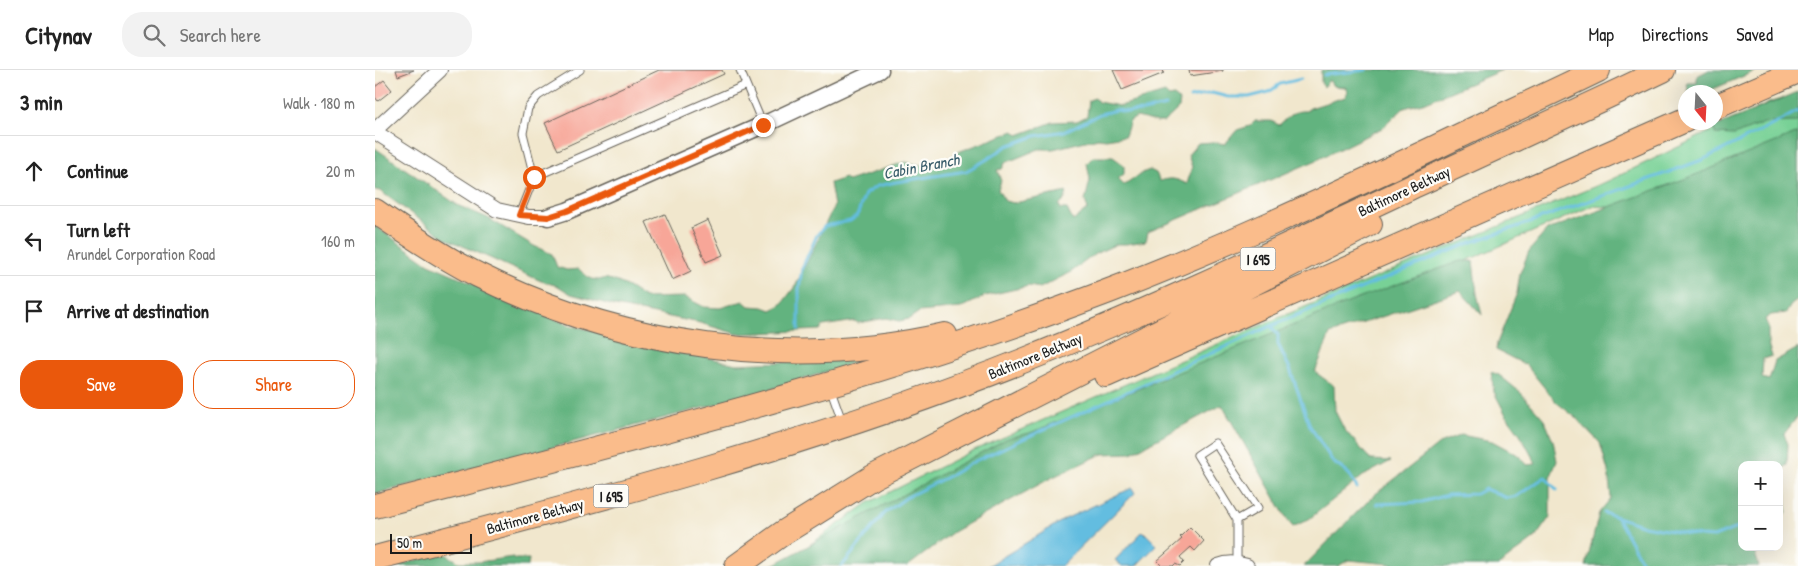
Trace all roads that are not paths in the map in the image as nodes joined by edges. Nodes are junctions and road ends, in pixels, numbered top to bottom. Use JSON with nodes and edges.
{"nodes":[{"id":1,"x":440,"y":70,"type":"edge"},
{"id":2,"x":580,"y":70,"type":"edge"},
{"id":3,"x":740,"y":70,"type":"edge"},
{"id":4,"x":880,"y":70,"type":"edge"},
{"id":5,"x":1598,"y":70,"type":"edge"},
{"id":6,"x":1663,"y":70,"type":"edge"},
{"id":7,"x":1798,"y":71,"type":"edge"},
{"id":8,"x":746,"y":85,"type":"junction"},
{"id":9,"x":1604,"y":98,"type":"junction"},
{"id":10,"x":1723,"y":104,"type":"edge"},
{"id":11,"x":1678,"y":123,"type":"edge"},
{"id":12,"x":763,"y":125,"type":"junction"},
{"id":13,"x":375,"y":131,"type":"edge"},
{"id":14,"x":534,"y":177,"type":"junction"},
{"id":15,"x":375,"y":212,"type":"edge"},
{"id":16,"x":519,"y":215,"type":"junction"},
{"id":17,"x":548,"y":217,"type":"joint"},
{"id":18,"x":1109,"y":291,"type":"junction"},
{"id":19,"x":829,"y":386,"type":"junction"},
{"id":20,"x":844,"y":426,"type":"junction"},
{"id":21,"x":873,"y":477,"type":"junction"},
{"id":22,"x":375,"y":506,"type":"edge"},
{"id":23,"x":1237,"y":520,"type":"junction"},
{"id":24,"x":375,"y":558,"type":"edge"},
{"id":25,"x":1242,"y":564,"type":"edge"},
{"id":26,"x":737,"y":566,"type":"edge"},
{"id":27,"x":1218,"y":566,"type":"edge"}],
"edges":[{"from":1,"to":13,"type":"street"},
{"from":2,"to":14,"type":"lane"},
{"from":3,"to":8,"type":"lane"},
{"from":4,"to":12,"type":"street"},
{"from":5,"to":18,"type":"highway","name":"Baltimore Beltway","number":"I 695"},
{"from":6,"to":9,"type":"highway","name":"Baltimore Beltway","number":"I 695"},
{"from":7,"to":10,"type":"highway"},
{"from":8,"to":12,"type":"lane"},
{"from":8,"to":14,"type":"lane"},
{"from":9,"to":20,"type":"highway","name":"Baltimore Beltway","number":"I 695"},
{"from":9,"to":21,"type":"highway"},
{"from":11,"to":21,"type":"highway"},
{"from":12,"to":17,"type":"street"},
{"from":13,"to":16,"type":"street"},
{"from":14,"to":16,"type":"lane"},
{"from":15,"to":18,"type":"highway"},
{"from":16,"to":17,"type":"street"},
{"from":18,"to":19,"type":"highway","name":"Baltimore Beltway","number":"I 695"},
{"from":19,"to":20,"type":"lane"},
{"from":19,"to":22,"type":"highway","name":"Baltimore Beltway","number":"I 695"},
{"from":20,"to":24,"type":"highway","name":"Baltimore Beltway","number":"I 695"},
{"from":21,"to":26,"type":"highway"},
{"from":23,"to":23,"type":"lane"},
{"from":23,"to":25,"type":"lane"},
{"from":25,"to":27,"type":"street"}]}
